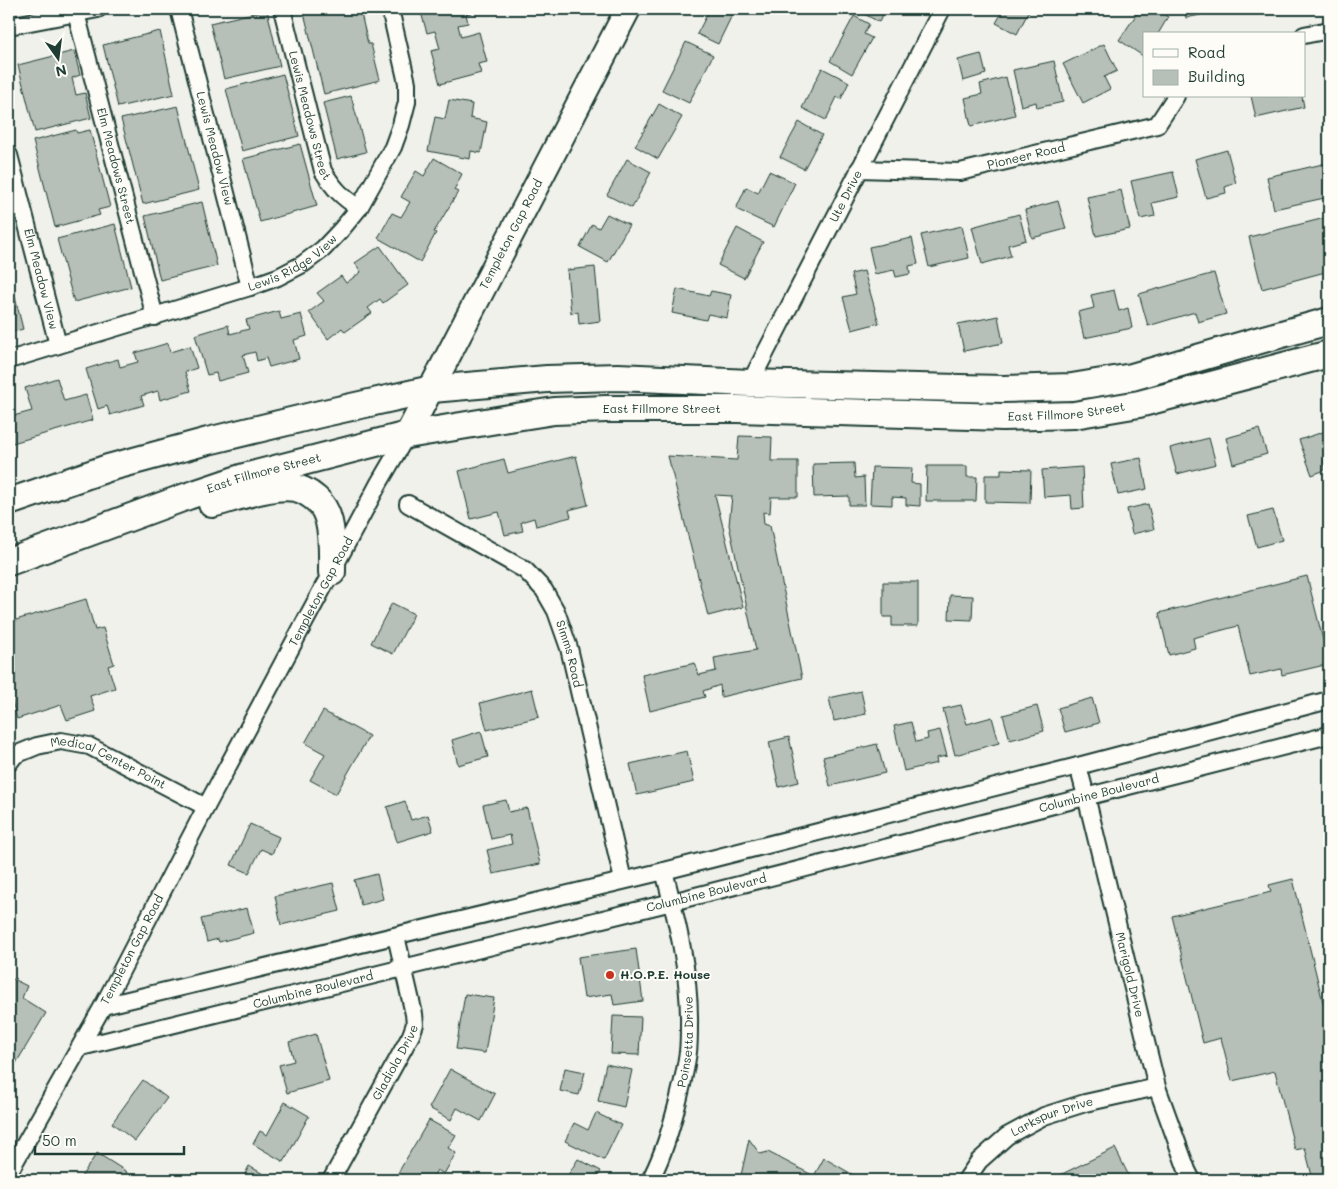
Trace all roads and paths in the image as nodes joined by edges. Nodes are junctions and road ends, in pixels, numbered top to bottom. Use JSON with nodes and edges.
{"nodes":[{"id":1,"x":98,"y":9,"type":"edge"},
{"id":2,"x":179,"y":9,"type":"edge"},
{"id":3,"x":282,"y":9,"type":"edge"},
{"id":4,"x":390,"y":9,"type":"edge"},
{"id":5,"x":628,"y":9,"type":"edge"},
{"id":6,"x":942,"y":9,"type":"edge"},
{"id":7,"x":76,"y":13,"type":"junction"},
{"id":8,"x":9,"y":26,"type":"edge"},
{"id":9,"x":1329,"y":30,"type":"edge"},
{"id":10,"x":1306,"y":35,"type":"edge"},
{"id":11,"x":1175,"y":98,"type":"edge"},
{"id":12,"x":9,"y":155,"type":"edge"},
{"id":13,"x":859,"y":169,"type":"junction"},
{"id":14,"x":359,"y":208,"type":"junction"},
{"id":15,"x":250,"y":287,"type":"junction"},
{"id":16,"x":155,"y":317,"type":"junction"},
{"id":17,"x":1329,"y":321,"type":"edge"},
{"id":18,"x":58,"y":345,"type":"junction"},
{"id":19,"x":1329,"y":354,"type":"edge"},
{"id":20,"x":9,"y":360,"type":"edge"},
{"id":21,"x":750,"y":383,"type":"junction"},
{"id":22,"x":432,"y":389,"type":"junction"},
{"id":23,"x":407,"y":435,"type":"junction"},
{"id":24,"x":9,"y":502,"type":"edge"},
{"id":25,"x":408,"y":504,"type":"dead end"},
{"id":26,"x":144,"y":512,"type":"junction"},
{"id":27,"x":9,"y":562,"type":"edge"},
{"id":28,"x":332,"y":572,"type":"junction"},
{"id":29,"x":1329,"y":700,"type":"edge"},
{"id":30,"x":1329,"y":735,"type":"edge"},
{"id":31,"x":9,"y":762,"type":"edge"},
{"id":32,"x":1078,"y":766,"type":"junction"},
{"id":33,"x":1086,"y":796,"type":"junction"},
{"id":34,"x":206,"y":808,"type":"junction"},
{"id":35,"x":664,"y":871,"type":"junction"},
{"id":36,"x":623,"y":880,"type":"junction"},
{"id":37,"x":672,"y":902,"type":"junction"},
{"id":38,"x":396,"y":936,"type":"junction"},
{"id":39,"x":404,"y":968,"type":"junction"},
{"id":40,"x":103,"y":1006,"type":"junction"},
{"id":41,"x":81,"y":1047,"type":"junction"},
{"id":42,"x":1157,"y":1087,"type":"junction"},
{"id":43,"x":9,"y":1172,"type":"edge"},
{"id":44,"x":331,"y":1180,"type":"edge"},
{"id":45,"x":650,"y":1180,"type":"edge"},
{"id":46,"x":966,"y":1180,"type":"edge"},
{"id":47,"x":1192,"y":1180,"type":"edge"}],
"edges":[{"from":1,"to":7,"type":"street"},
{"from":2,"to":15,"type":"street","name":"Lewis Meadow View"},
{"from":3,"to":14,"type":"street","name":"Lewis Meadows Street"},
{"from":4,"to":14,"type":"street","name":"Lewis Ridge View"},
{"from":5,"to":22,"type":"street","name":"Templeton Gap Road"},
{"from":6,"to":13,"type":"street","name":"Ute Drive"},
{"from":7,"to":8,"type":"street"},
{"from":7,"to":16,"type":"street","name":"Elm Meadows Street"},
{"from":9,"to":10,"type":"street"},
{"from":11,"to":13,"type":"street","name":"Pioneer Road"},
{"from":12,"to":18,"type":"street","name":"Elm Meadow View"},
{"from":13,"to":21,"type":"street","name":"Ute Drive"},
{"from":14,"to":15,"type":"street","name":"Lewis Ridge View"},
{"from":15,"to":16,"type":"street","name":"Lewis Ridge View"},
{"from":16,"to":18,"type":"street","name":"Lewis Ridge View"},
{"from":17,"to":21,"type":"main road","name":"East Fillmore Street"},
{"from":18,"to":20,"type":"street","name":"Lewis Ridge View"},
{"from":19,"to":23,"type":"main road","name":"East Fillmore Street"},
{"from":21,"to":22,"type":"main road","name":"East Fillmore Street"},
{"from":22,"to":23,"type":"street","name":"Templeton Gap Road"},
{"from":22,"to":24,"type":"main road","name":"East Fillmore Street"},
{"from":23,"to":26,"type":"main road","name":"East Fillmore Street"},
{"from":23,"to":28,"type":"street","name":"Templeton Gap Road"},
{"from":25,"to":36,"type":"street","name":"Simms Road"},
{"from":26,"to":27,"type":"main road","name":"East Fillmore Street"},
{"from":26,"to":28,"type":"main road"},
{"from":28,"to":34,"type":"street","name":"Templeton Gap Road"},
{"from":29,"to":32,"type":"street"},
{"from":30,"to":33,"type":"street","name":"Columbine Boulevard"},
{"from":31,"to":34,"type":"street","name":"Medical Center Point"},
{"from":32,"to":33,"type":"street","name":"Marigold Drive"},
{"from":32,"to":35,"type":"street"},
{"from":33,"to":37,"type":"street","name":"Columbine Boulevard"},
{"from":33,"to":42,"type":"street","name":"Marigold Drive"},
{"from":34,"to":40,"type":"street","name":"Templeton Gap Road"},
{"from":35,"to":36,"type":"street"},
{"from":35,"to":37,"type":"street","name":"Poinsetta Drive"},
{"from":36,"to":38,"type":"street"},
{"from":37,"to":39,"type":"street","name":"Columbine Boulevard"},
{"from":37,"to":45,"type":"street","name":"Poinsetta Drive"},
{"from":38,"to":39,"type":"street","name":"Gladiola Drive"},
{"from":38,"to":40,"type":"street"},
{"from":39,"to":41,"type":"street","name":"Columbine Boulevard"},
{"from":39,"to":44,"type":"street","name":"Gladiola Drive"},
{"from":40,"to":41,"type":"street","name":"Templeton Gap Road"},
{"from":41,"to":43,"type":"street","name":"Templeton Gap Road"},
{"from":42,"to":46,"type":"street","name":"Larkspur Drive"},
{"from":42,"to":47,"type":"street","name":"Marigold Drive"}]}
